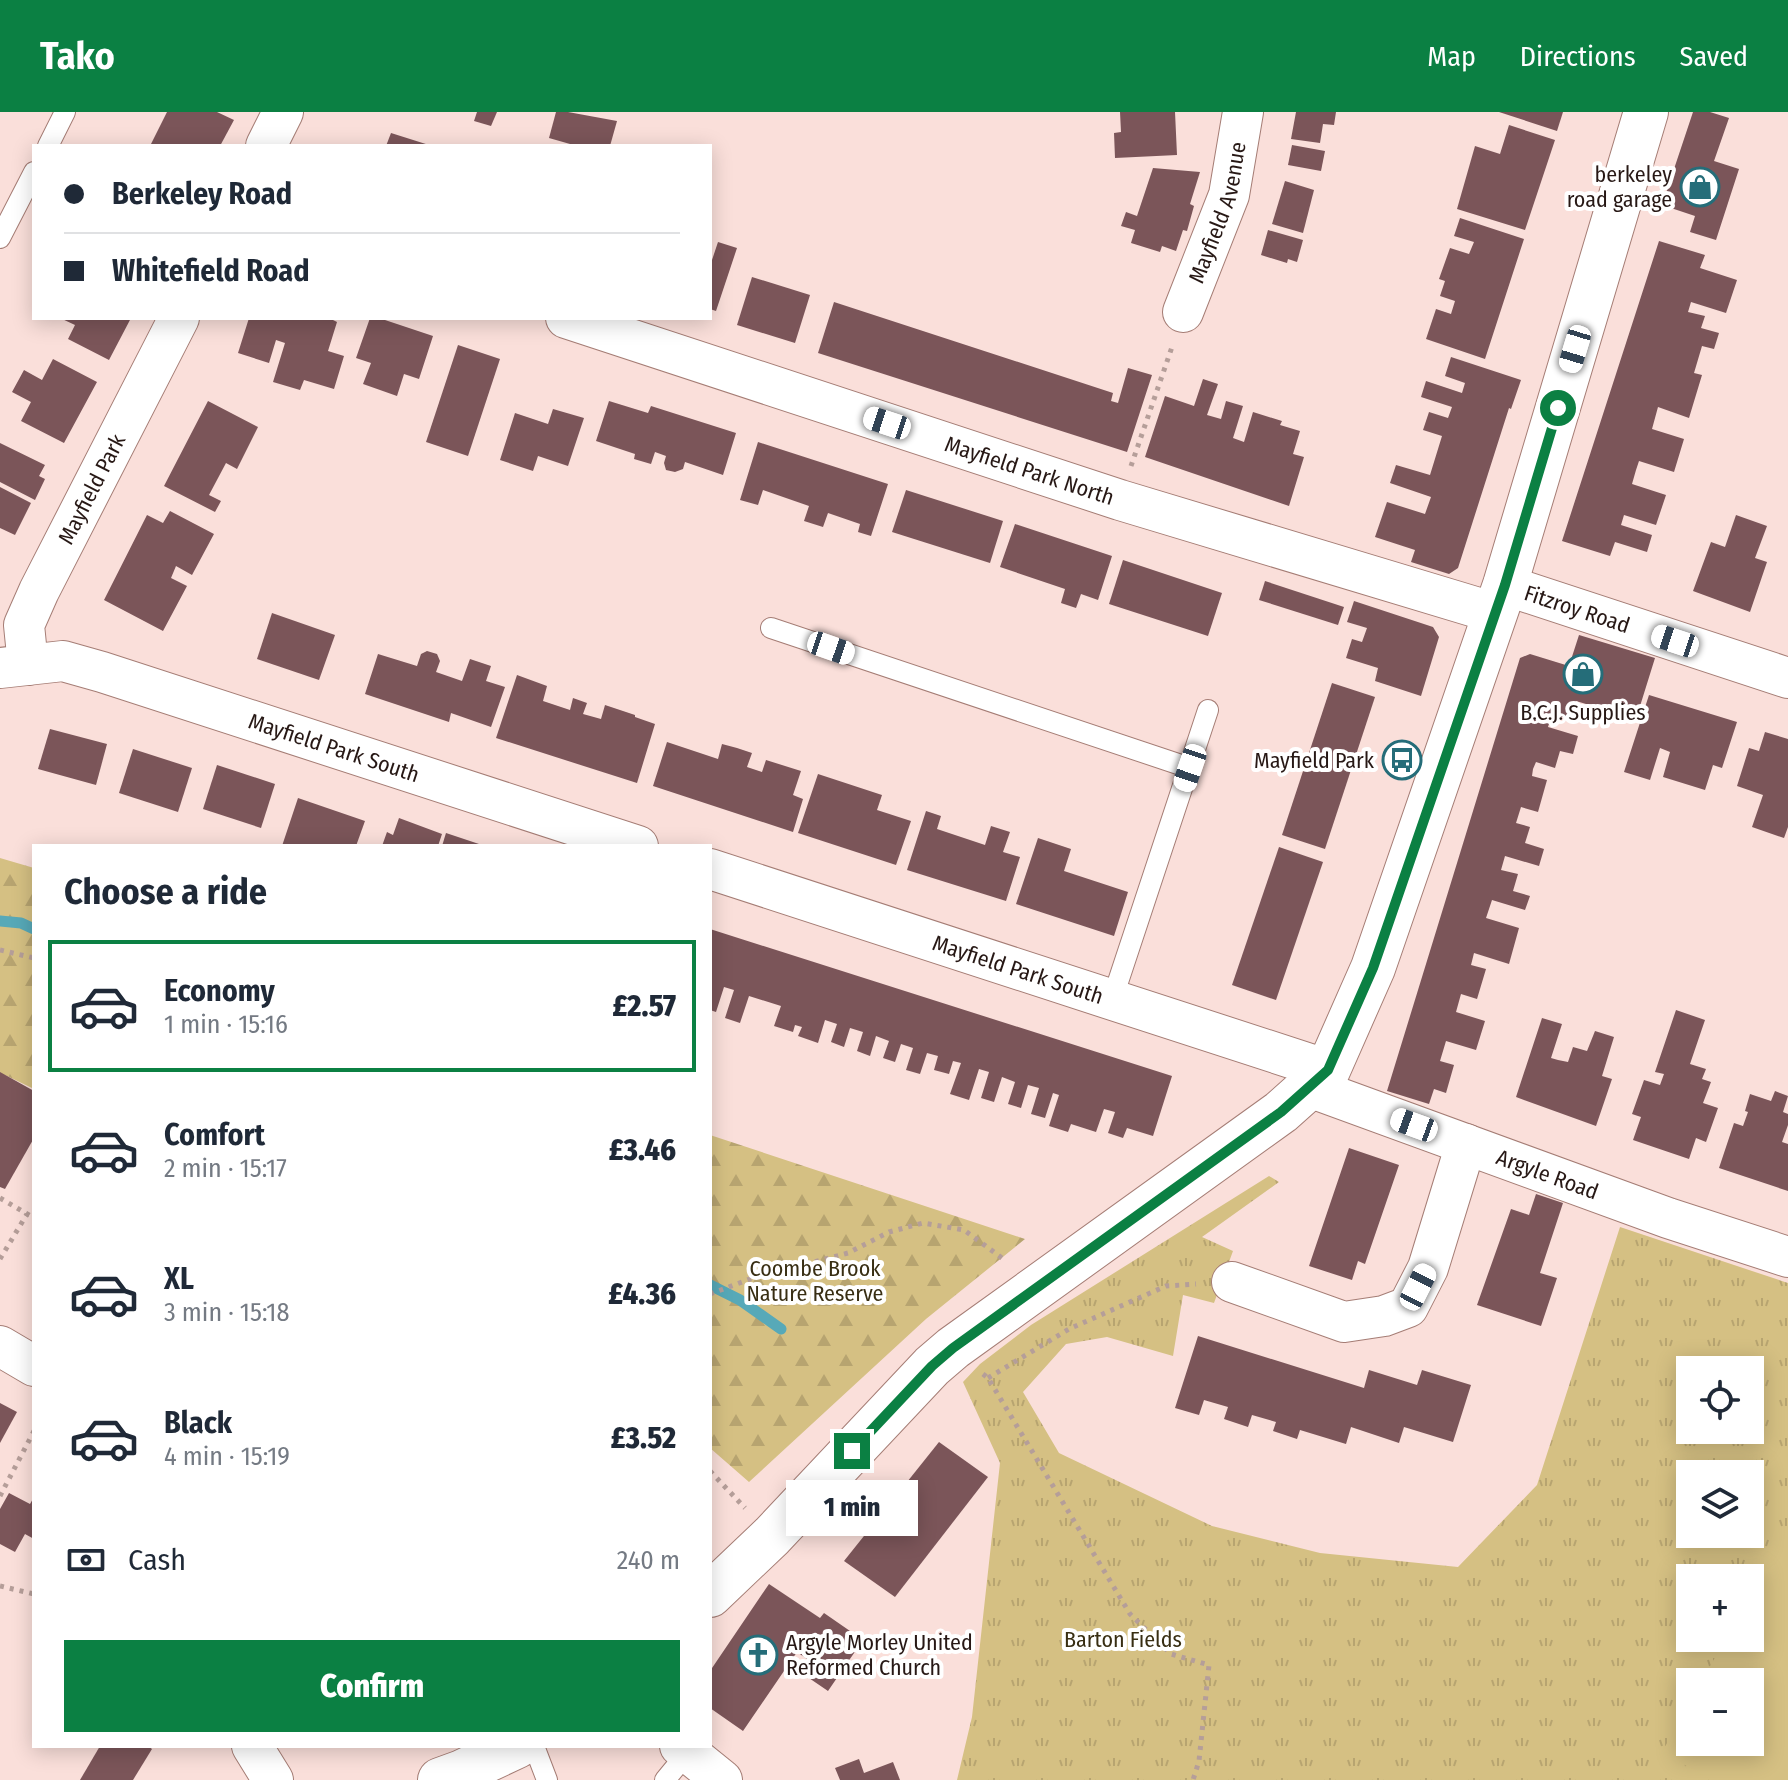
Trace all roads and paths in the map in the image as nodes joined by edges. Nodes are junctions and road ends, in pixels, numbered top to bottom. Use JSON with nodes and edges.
{"nodes":[{"id":1,"x":65,"y":112,"type":"edge"},
{"id":2,"x":283,"y":112,"type":"edge"},
{"id":3,"x":1243,"y":112,"type":"edge"},
{"id":4,"x":1646,"y":112,"type":"edge"},
{"id":5,"x":49,"y":144,"type":"edge"},
{"id":6,"x":267,"y":144,"type":"edge"},
{"id":7,"x":32,"y":176,"type":"edge"},
{"id":8,"x":0,"y":238,"type":"edge"},
{"id":9,"x":1183,"y":312,"type":"joint"},
{"id":10,"x":178,"y":320,"type":"edge"},
{"id":11,"x":572,"y":320,"type":"edge"},
{"id":12,"x":1120,"y":500,"type":"junction"},
{"id":13,"x":1500,"y":599,"type":"junction"},
{"id":14,"x":771,"y":628,"type":"dead end"},
{"id":15,"x":14,"y":666,"type":"edge"},
{"id":16,"x":1788,"y":678,"type":"edge"},
{"id":17,"x":1208,"y":710,"type":"dead end"},
{"id":18,"x":1190,"y":768,"type":"junction"},
{"id":19,"x":632,"y":844,"type":"edge"},
{"id":20,"x":712,"y":870,"type":"edge"},
{"id":21,"x":0,"y":950,"type":"edge"},
{"id":22,"x":32,"y":958,"type":"edge"},
{"id":23,"x":1112,"y":1000,"type":"junction"},
{"id":24,"x":1318,"y":1078,"type":"junction"},
{"id":25,"x":1466,"y":1144,"type":"junction"},
{"id":26,"x":0,"y":1198,"type":"edge"},
{"id":27,"x":27,"y":1214,"type":"junction"},
{"id":28,"x":32,"y":1217,"type":"edge"},
{"id":29,"x":1788,"y":1257,"type":"edge"},
{"id":30,"x":0,"y":1259,"type":"edge"},
{"id":31,"x":1232,"y":1282,"type":"joint"},
{"id":32,"x":1042,"y":1286,"type":"junction"},
{"id":33,"x":712,"y":1293,"type":"edge"},
{"id":34,"x":0,"y":1346,"type":"edge"},
{"id":35,"x":953,"y":1348,"type":"junction"},
{"id":36,"x":32,"y":1365,"type":"edge"},
{"id":37,"x":988,"y":1378,"type":"junction"},
{"id":38,"x":32,"y":1435,"type":"edge"},
{"id":39,"x":712,"y":1473,"type":"edge"},
{"id":40,"x":0,"y":1496,"type":"edge"},
{"id":41,"x":772,"y":1536,"type":"junction"},
{"id":42,"x":0,"y":1586,"type":"edge"},
{"id":43,"x":712,"y":1593,"type":"edge"},
{"id":44,"x":32,"y":1594,"type":"edge"},
{"id":45,"x":253,"y":1748,"type":"edge"},
{"id":46,"x":513,"y":1748,"type":"edge"},
{"id":47,"x":535,"y":1748,"type":"edge"},
{"id":48,"x":678,"y":1759,"type":"edge"},
{"id":49,"x":273,"y":1780,"type":"edge"},
{"id":50,"x":440,"y":1780,"type":"edge"},
{"id":51,"x":547,"y":1780,"type":"edge"},
{"id":52,"x":722,"y":1780,"type":"edge"},
{"id":53,"x":1193,"y":1780,"type":"edge"}],
"edges":[{"from":1,"to":5,"type":"lane"},
{"from":2,"to":6,"type":"street"},
{"from":3,"to":9,"type":"street","name":"Mayfield Avenue"},
{"from":4,"to":13,"type":"main road"},
{"from":7,"to":8,"type":"lane"},
{"from":9,"to":12,"type":"path"},
{"from":10,"to":15,"type":"street","name":"Mayfield Park"},
{"from":11,"to":12,"type":"street","name":"Mayfield Park North"},
{"from":12,"to":13,"type":"street","name":"Mayfield Park North"},
{"from":13,"to":16,"type":"street","name":"Fitzroy Road"},
{"from":13,"to":24,"type":"main road"},
{"from":14,"to":18,"type":"lane"},
{"from":15,"to":19,"type":"street","name":"Mayfield Park South"},
{"from":17,"to":18,"type":"lane"},
{"from":18,"to":23,"type":"lane"},
{"from":20,"to":23,"type":"street","name":"Mayfield Park South"},
{"from":21,"to":22,"type":"path"},
{"from":23,"to":24,"type":"street","name":"Mayfield Park South"},
{"from":24,"to":25,"type":"street","name":"Argyle Road"},
{"from":24,"to":32,"type":"main road"},
{"from":25,"to":29,"type":"street","name":"Argyle Road"},
{"from":25,"to":31,"type":"street"},
{"from":26,"to":27,"type":"path"},
{"from":27,"to":28,"type":"path"},
{"from":27,"to":30,"type":"path"},
{"from":31,"to":37,"type":"path"},
{"from":32,"to":33,"type":"path"},
{"from":32,"to":35,"type":"main road"},
{"from":34,"to":36,"type":"street"},
{"from":35,"to":37,"type":"path"},
{"from":35,"to":41,"type":"main road"},
{"from":37,"to":53,"type":"path"},
{"from":38,"to":40,"type":"path"},
{"from":39,"to":41,"type":"path"},
{"from":41,"to":43,"type":"main road"},
{"from":42,"to":44,"type":"path"},
{"from":45,"to":49,"type":"street"},
{"from":46,"to":50,"type":"main road"},
{"from":47,"to":51,"type":"lane"},
{"from":48,"to":52,"type":"street"}]}
